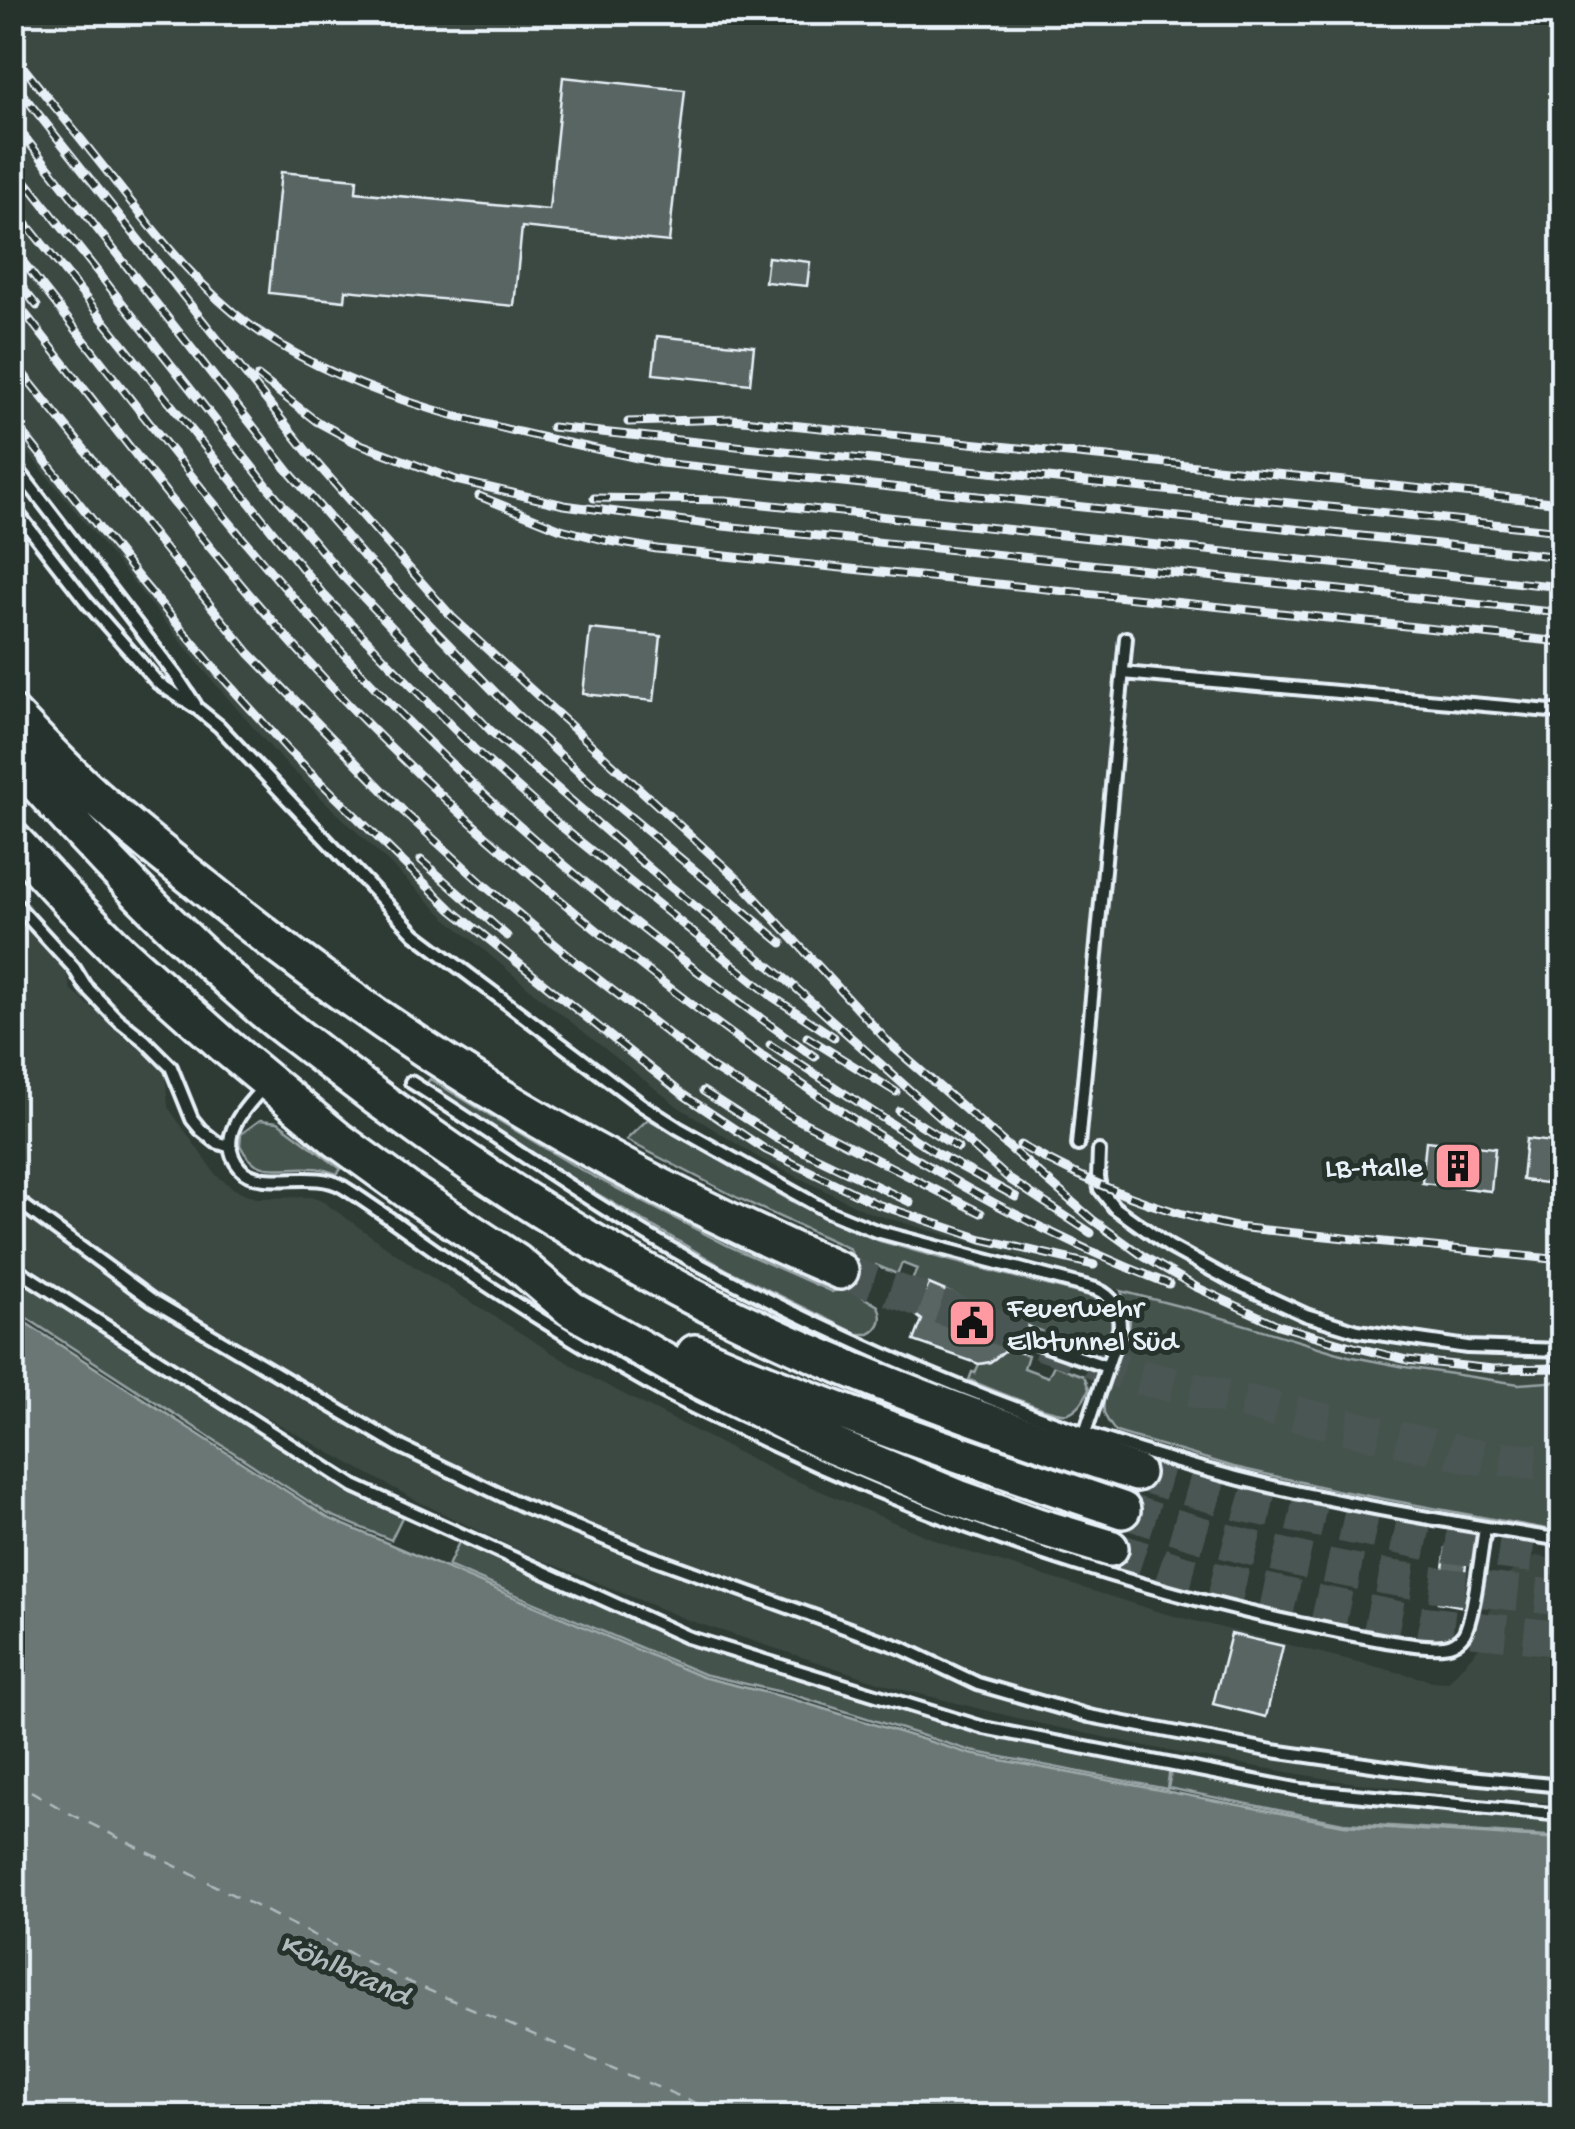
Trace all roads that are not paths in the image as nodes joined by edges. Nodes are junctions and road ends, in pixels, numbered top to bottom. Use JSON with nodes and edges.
{"nodes":[{"id":1,"x":12,"y":462,"type":"edge"},
{"id":2,"x":12,"y":506,"type":"edge"},
{"id":3,"x":1126,"y":638,"type":"dead end"},
{"id":4,"x":1122,"y":673,"type":"junction"},
{"id":5,"x":198,"y":709,"type":"junction"},
{"id":6,"x":1562,"y":712,"type":"edge"},
{"id":7,"x":12,"y":715,"type":"edge"},
{"id":8,"x":12,"y":755,"type":"edge"},
{"id":9,"x":12,"y":839,"type":"edge"},
{"id":10,"x":141,"y":895,"type":"junction"},
{"id":11,"x":12,"y":900,"type":"edge"},
{"id":12,"x":269,"y":1082,"type":"junction"},
{"id":13,"x":412,"y":1082,"type":"dead end"},
{"id":14,"x":1078,"y":1145,"type":"dead end"},
{"id":15,"x":231,"y":1146,"type":"junction"},
{"id":16,"x":1099,"y":1151,"type":"dead end"},
{"id":17,"x":12,"y":1197,"type":"edge"},
{"id":18,"x":516,"y":1262,"type":"junction"},
{"id":19,"x":12,"y":1266,"type":"edge"},
{"id":20,"x":840,"y":1271,"type":"tunnel mouth"},
{"id":21,"x":1026,"y":1339,"type":"dead end"},
{"id":22,"x":1562,"y":1350,"type":"edge"},
{"id":23,"x":1107,"y":1368,"type":"junction"},
{"id":24,"x":1085,"y":1432,"type":"junction"},
{"id":25,"x":1136,"y":1474,"type":"tunnel mouth"},
{"id":26,"x":1122,"y":1510,"type":"tunnel mouth"},
{"id":27,"x":1485,"y":1528,"type":"junction"},
{"id":28,"x":1562,"y":1540,"type":"edge"},
{"id":29,"x":1110,"y":1548,"type":"tunnel mouth"},
{"id":30,"x":1562,"y":1786,"type":"edge"},
{"id":31,"x":1562,"y":1815,"type":"edge"}],
"edges":[{"from":1,"to":5,"type":"lane"},
{"from":2,"to":5,"type":"lane"},
{"from":3,"to":4,"type":"lane"},
{"from":4,"to":6,"type":"lane"},
{"from":4,"to":14,"type":"lane"},
{"from":5,"to":23,"type":"lane"},
{"from":7,"to":10,"type":"highway"},
{"from":7,"to":20,"type":"highway"},
{"from":8,"to":10,"type":"highway"},
{"from":9,"to":12,"type":"highway"},
{"from":10,"to":25,"type":"highway"},
{"from":11,"to":15,"type":"lane"},
{"from":12,"to":15,"type":"lane"},
{"from":12,"to":18,"type":"highway"},
{"from":13,"to":24,"type":"lane"},
{"from":15,"to":27,"type":"lane"},
{"from":16,"to":22,"type":"lane"},
{"from":17,"to":30,"type":"lane"},
{"from":18,"to":26,"type":"highway"},
{"from":18,"to":29,"type":"highway"},
{"from":19,"to":31,"type":"lane"},
{"from":21,"to":23,"type":"lane"},
{"from":23,"to":24,"type":"lane"},
{"from":24,"to":27,"type":"lane"},
{"from":27,"to":28,"type":"lane"}]}
